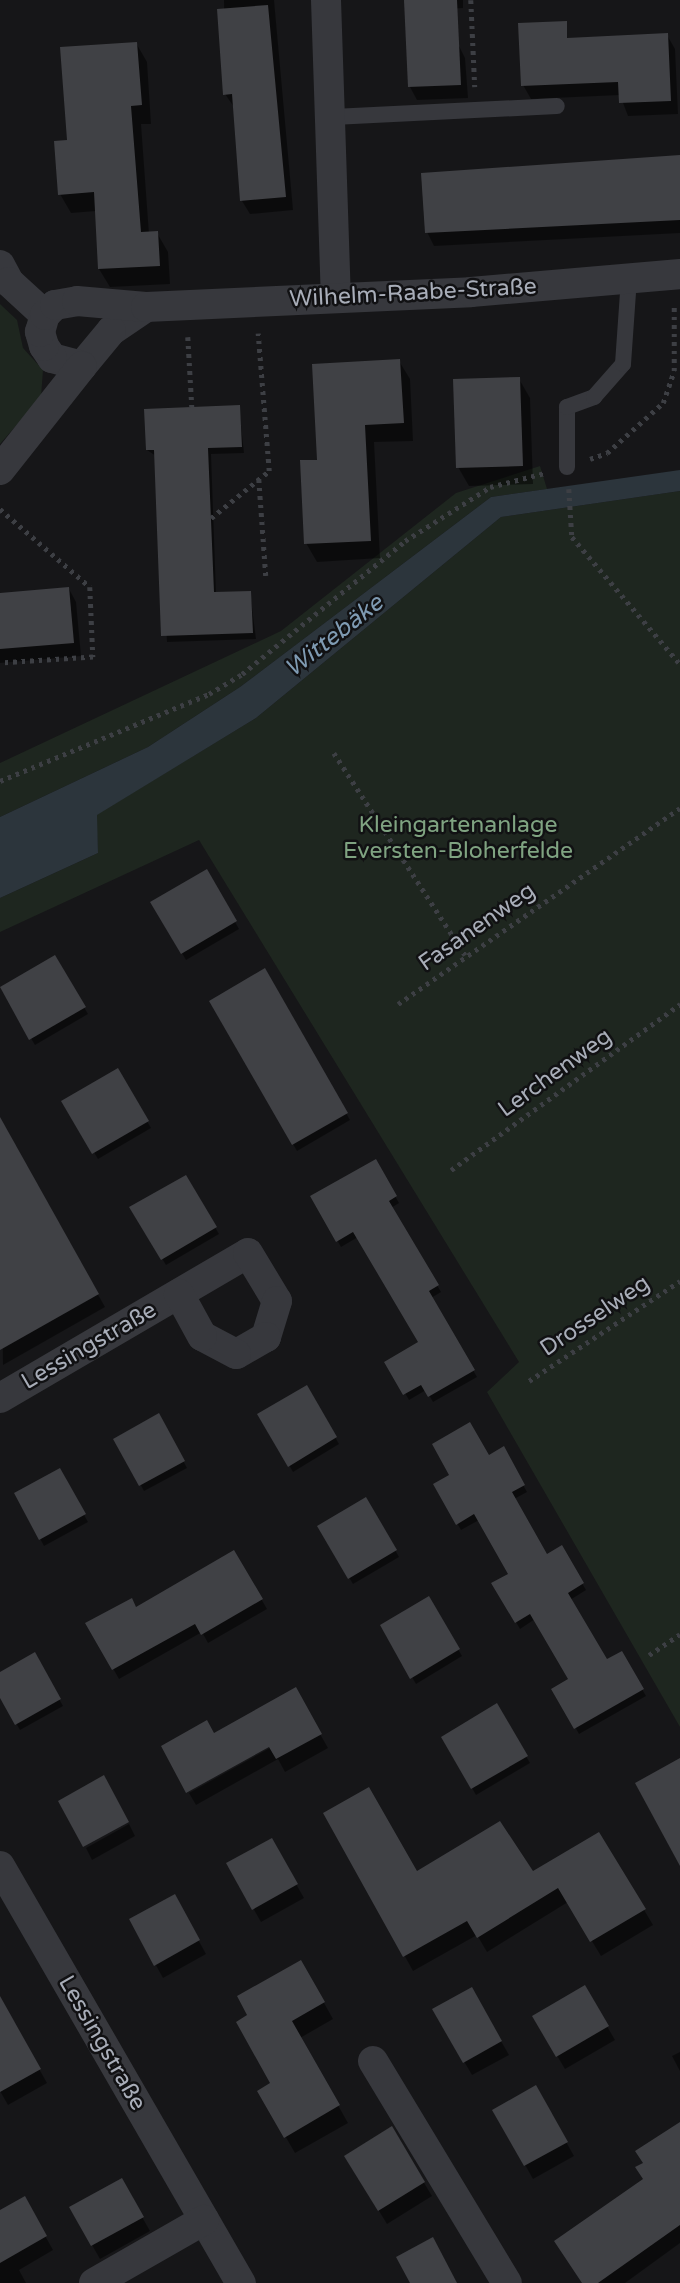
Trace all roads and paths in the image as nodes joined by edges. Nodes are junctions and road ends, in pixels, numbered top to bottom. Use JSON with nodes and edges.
{"nodes":[{"id":1,"x":326,"y":0,"type":"edge"},
{"id":2,"x":471,"y":0,"type":"edge"},
{"id":3,"x":557,"y":106,"type":"dead end"},
{"id":4,"x":476,"y":110,"type":"junction"},
{"id":5,"x":333,"y":117,"type":"junction"},
{"id":6,"x":0,"y":265,"type":"edge"},
{"id":7,"x":677,"y":275,"type":"edge"},
{"id":8,"x":629,"y":279,"type":"junction"},
{"id":9,"x":336,"y":297,"type":"junction"},
{"id":10,"x":256,"y":300,"type":"junction"},
{"id":11,"x":186,"y":305,"type":"junction"},
{"id":12,"x":146,"y":307,"type":"junction"},
{"id":13,"x":45,"y":315,"type":"junction"},
{"id":14,"x":82,"y":366,"type":"junction"},
{"id":15,"x":192,"y":407,"type":"dead end"},
{"id":16,"x":0,"y":470,"type":"edge"},
{"id":17,"x":568,"y":475,"type":"junction"},
{"id":18,"x":259,"y":478,"type":"junction"},
{"id":19,"x":0,"y":509,"type":"edge"},
{"id":20,"x":211,"y":518,"type":"dead end"},
{"id":21,"x":266,"y":576,"type":"dead end"},
{"id":22,"x":0,"y":663,"type":"edge"},
{"id":23,"x":680,"y":664,"type":"edge"},
{"id":24,"x":334,"y":753,"type":"dead end"},
{"id":25,"x":0,"y":781,"type":"edge"},
{"id":26,"x":680,"y":808,"type":"edge"},
{"id":27,"x":465,"y":955,"type":"junction"},
{"id":28,"x":398,"y":1004,"type":"dead end"},
{"id":29,"x":680,"y":1004,"type":"edge"},
{"id":30,"x":451,"y":1170,"type":"dead end"},
{"id":31,"x":680,"y":1281,"type":"edge"},
{"id":32,"x":179,"y":1294,"type":"dead end"},
{"id":33,"x":528,"y":1381,"type":"dead end"},
{"id":34,"x":0,"y":1398,"type":"edge"},
{"id":35,"x":680,"y":1634,"type":"edge"},
{"id":36,"x":649,"y":1655,"type":"dead end"},
{"id":37,"x":0,"y":1866,"type":"edge"},
{"id":38,"x":373,"y":2061,"type":"dead end"},
{"id":39,"x":204,"y":2220,"type":"junction"},
{"id":40,"x":94,"y":2283,"type":"edge"},
{"id":41,"x":241,"y":2283,"type":"edge"},
{"id":42,"x":507,"y":2283,"type":"edge"}],
"edges":[{"from":1,"to":5,"type":"street"},
{"from":2,"to":4,"type":"path"},
{"from":3,"to":4,"type":"lane"},
{"from":4,"to":5,"type":"lane"},
{"from":5,"to":9,"type":"street"},
{"from":6,"to":13,"type":"street"},
{"from":7,"to":8,"type":"street","name":"Wilhelm-Raabe-Straße"},
{"from":7,"to":17,"type":"path"},
{"from":8,"to":9,"type":"street","name":"Wilhelm-Raabe-Straße"},
{"from":8,"to":17,"type":"lane"},
{"from":9,"to":10,"type":"street","name":"Wilhelm-Raabe-Straße"},
{"from":10,"to":11,"type":"street","name":"Wilhelm-Raabe-Straße"},
{"from":10,"to":18,"type":"path"},
{"from":11,"to":12,"type":"street","name":"Wilhelm-Raabe-Straße"},
{"from":11,"to":15,"type":"path"},
{"from":12,"to":13,"type":"street","name":"Wilhelm-Raabe-Straße"},
{"from":12,"to":14,"type":"street"},
{"from":13,"to":14,"type":"street"},
{"from":14,"to":16,"type":"street"},
{"from":17,"to":23,"type":"path"},
{"from":17,"to":25,"type":"path"},
{"from":18,"to":20,"type":"path"},
{"from":18,"to":21,"type":"path"},
{"from":19,"to":22,"type":"path"},
{"from":24,"to":27,"type":"path"},
{"from":26,"to":27,"type":"path","name":"Fasanenweg"},
{"from":27,"to":28,"type":"path","name":"Fasanenweg"},
{"from":29,"to":30,"type":"path","name":"Lerchenweg"},
{"from":31,"to":33,"type":"path","name":"Drosselweg"},
{"from":32,"to":34,"type":"street","name":"Lessingstraße"},
{"from":35,"to":36,"type":"path"},
{"from":37,"to":39,"type":"street","name":"Lessingstraße"},
{"from":38,"to":42,"type":"street"},
{"from":39,"to":40,"type":"street"},
{"from":39,"to":41,"type":"street","name":"Lessingstraße"}]}
